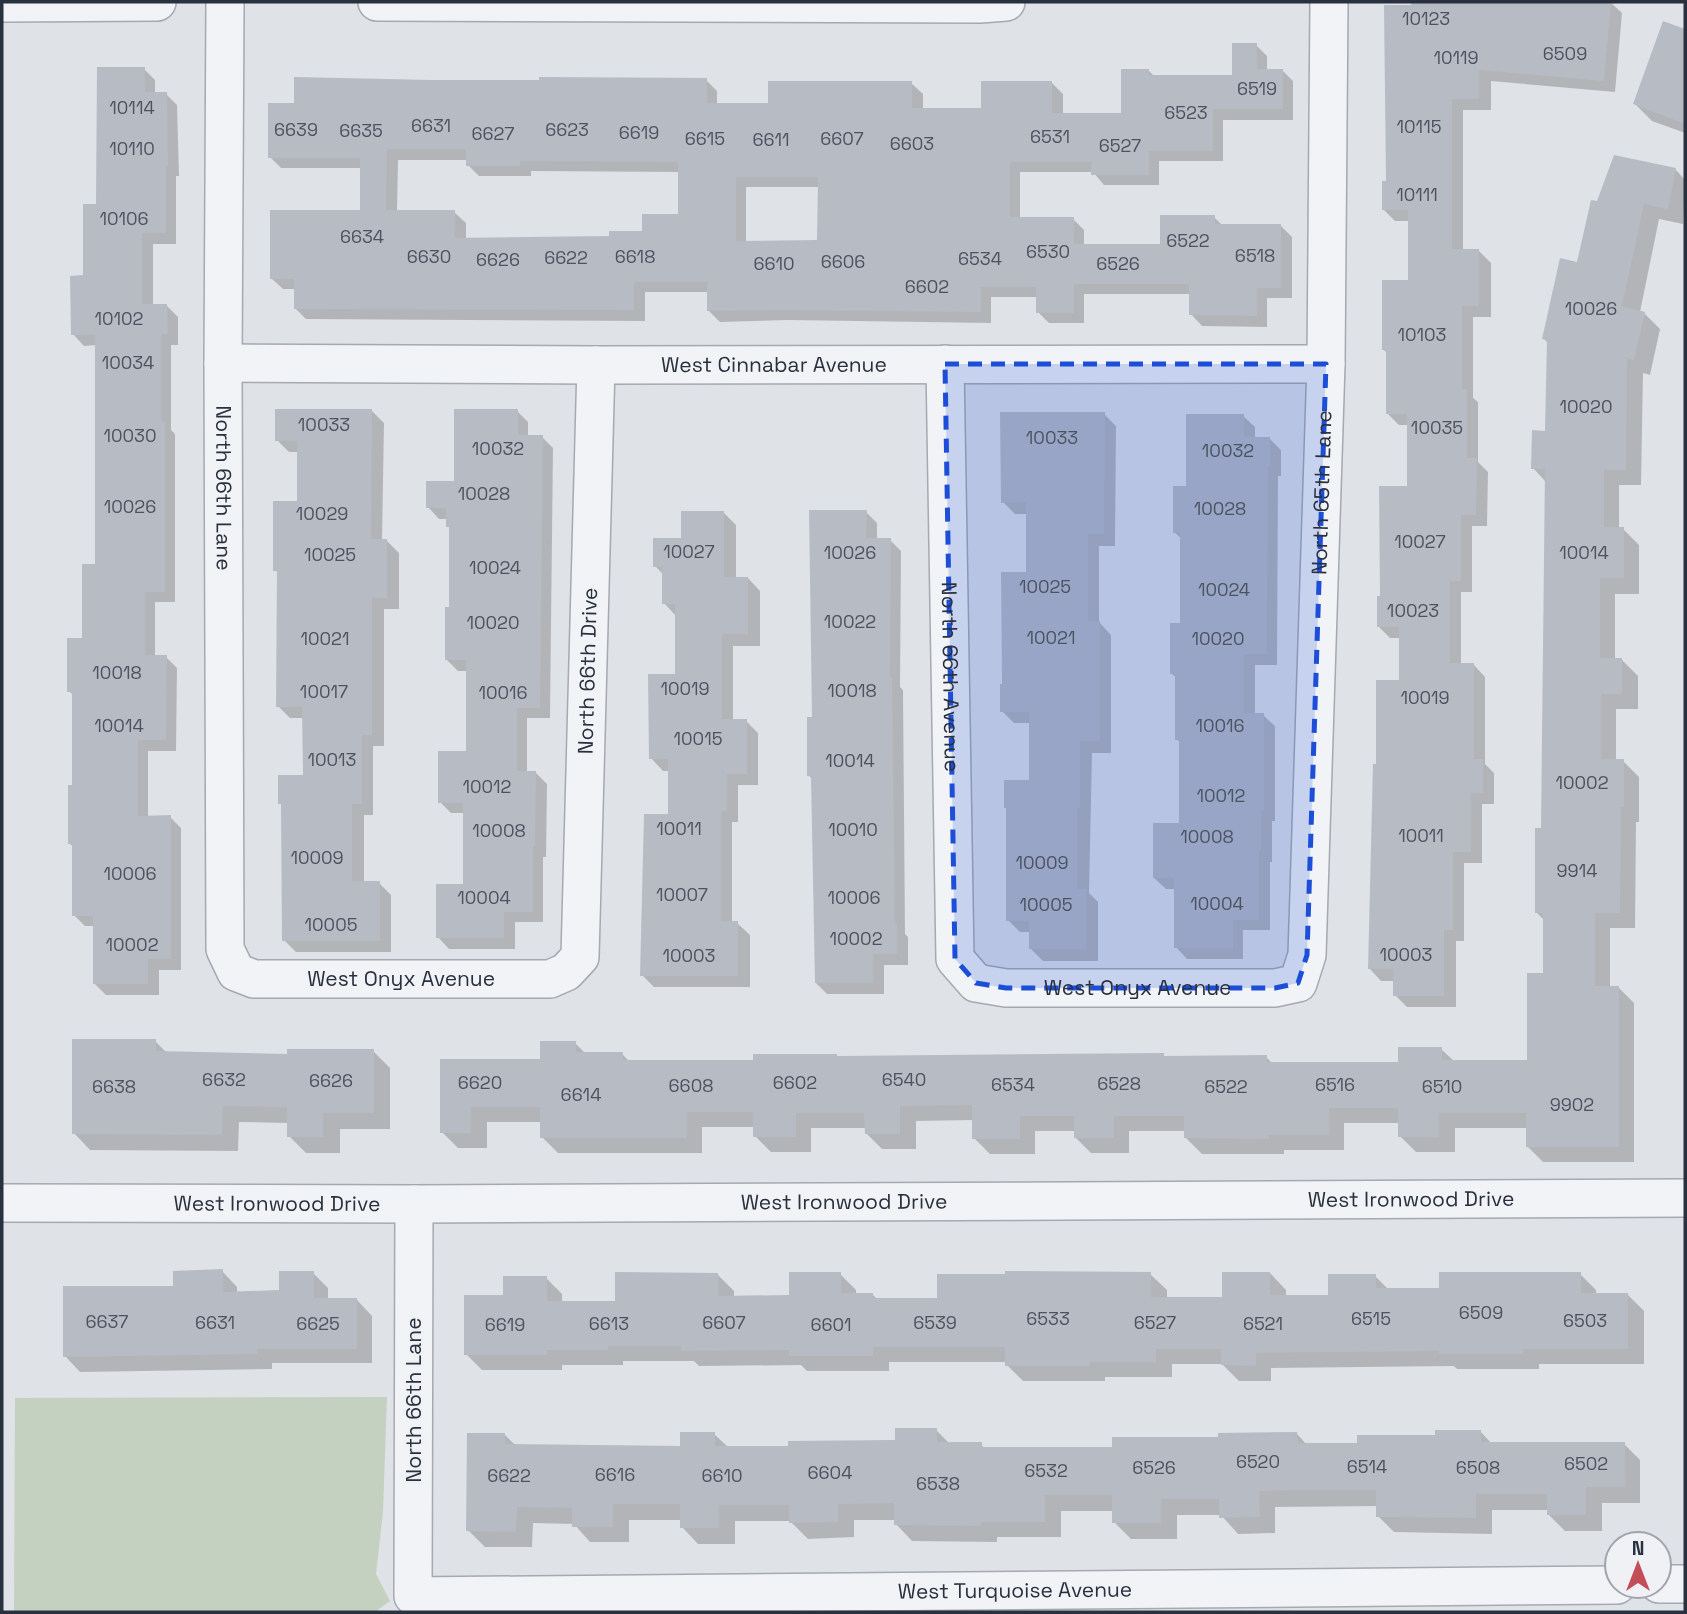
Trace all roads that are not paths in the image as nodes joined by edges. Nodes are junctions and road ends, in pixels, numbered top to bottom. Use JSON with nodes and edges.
{"nodes":[{"id":1,"x":156,"y":2,"type":"edge"},
{"id":2,"x":225,"y":2,"type":"edge"},
{"id":3,"x":377,"y":2,"type":"edge"},
{"id":4,"x":1329,"y":2,"type":"edge"},
{"id":5,"x":2,"y":3,"type":"edge"},
{"id":6,"x":989,"y":3,"type":"edge"},
{"id":7,"x":223,"y":363,"type":"junction"},
{"id":8,"x":945,"y":364,"type":"junction"},
{"id":9,"x":1326,"y":364,"type":"junction"},
{"id":10,"x":596,"y":365,"type":"junction"},
{"id":11,"x":236,"y":972,"type":"joint"},
{"id":12,"x":566,"y":972,"type":"joint"},
{"id":13,"x":976,"y":983,"type":"joint"},
{"id":14,"x":1298,"y":983,"type":"joint"},
{"id":15,"x":1685,"y":1198,"type":"edge"},
{"id":16,"x":2,"y":1203,"type":"edge"},
{"id":17,"x":414,"y":1204,"type":"junction"},
{"id":18,"x":1603,"y":1585,"type":"edge"},
{"id":19,"x":413,"y":1596,"type":"joint"}],
"edges":[{"from":1,"to":5,"type":"street"},
{"from":2,"to":7,"type":"street","name":"North 66th Lane"},
{"from":3,"to":6,"type":"street"},
{"from":4,"to":9,"type":"street","name":"North 65th Lane"},
{"from":7,"to":10,"type":"street","name":"West Cinnabar Avenue"},
{"from":7,"to":11,"type":"street","name":"North 66th Lane"},
{"from":8,"to":9,"type":"street","name":"West Cinnabar Avenue"},
{"from":8,"to":10,"type":"street","name":"West Cinnabar Avenue"},
{"from":8,"to":13,"type":"street","name":"North 66th Avenue"},
{"from":9,"to":14,"type":"street","name":"North 65th Lane"},
{"from":10,"to":12,"type":"street","name":"North 66th Drive"},
{"from":11,"to":12,"type":"street","name":"West Onyx Avenue"},
{"from":13,"to":14,"type":"street","name":"West Onyx Avenue"},
{"from":15,"to":17,"type":"street","name":"West Ironwood Drive"},
{"from":16,"to":17,"type":"street","name":"West Ironwood Drive"},
{"from":17,"to":19,"type":"street","name":"North 66th Lane"},
{"from":18,"to":19,"type":"street","name":"West Turquoise Avenue"}]}
